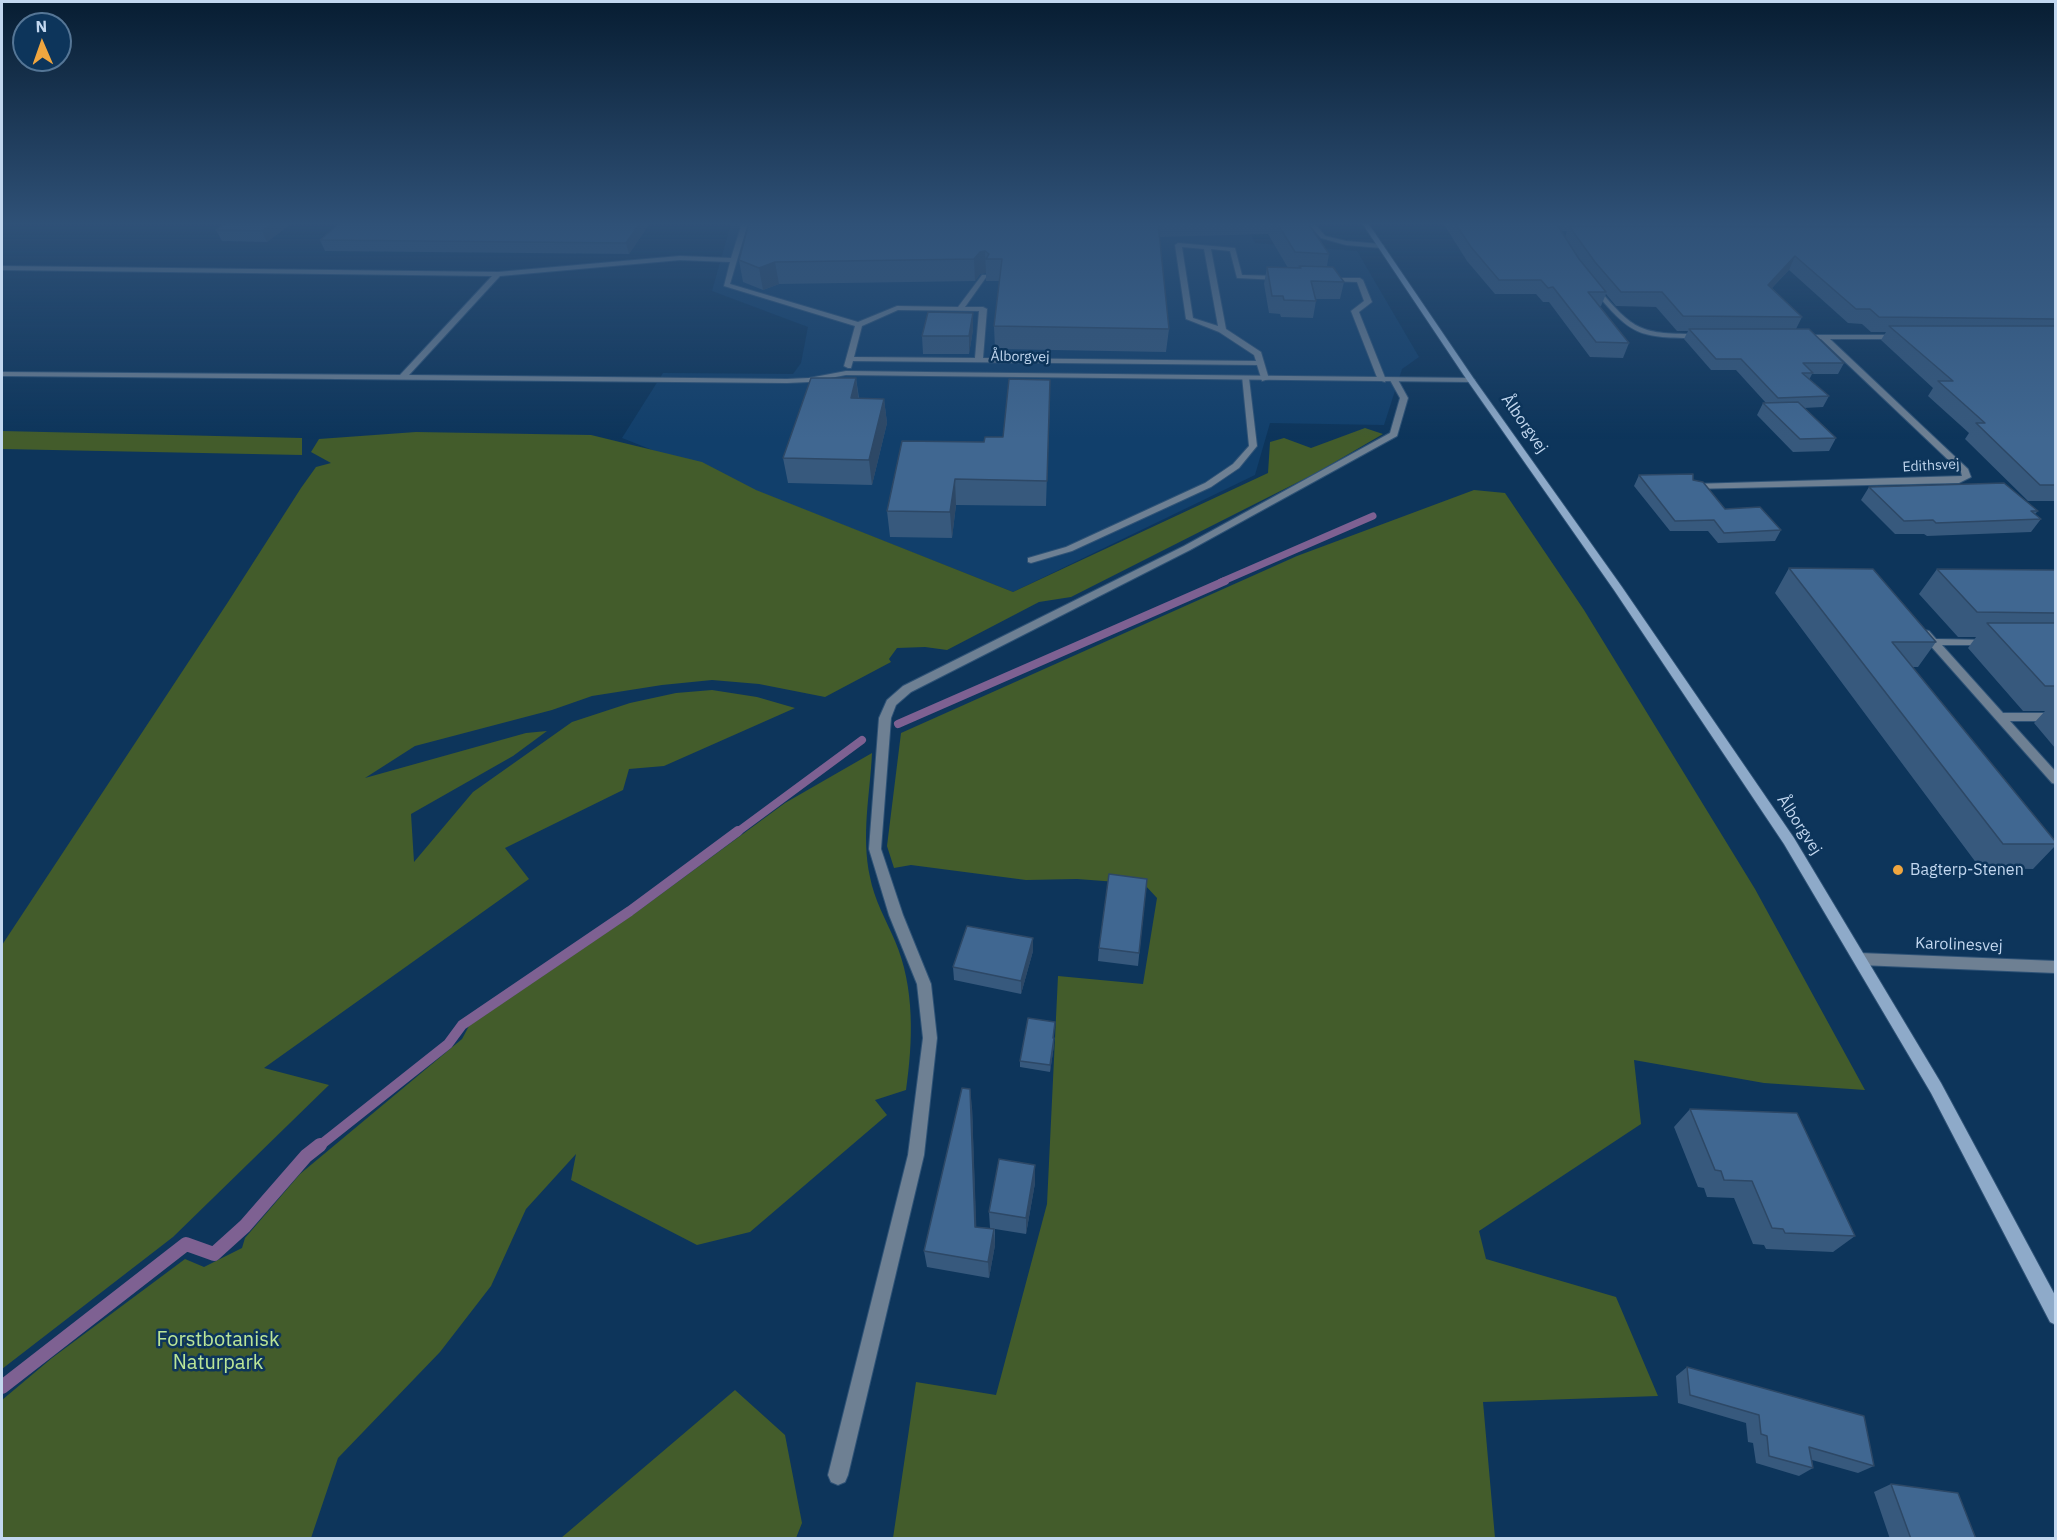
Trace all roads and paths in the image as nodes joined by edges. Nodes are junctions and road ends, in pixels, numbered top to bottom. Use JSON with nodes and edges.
{"nodes":[{"id":1,"x":479,"y":295,"type":"edge"},
{"id":2,"x":759,"y":295,"type":"edge"},
{"id":3,"x":970,"y":295,"type":"edge"},
{"id":4,"x":1186,"y":295,"type":"edge"},
{"id":5,"x":1216,"y":295,"type":"edge"},
{"id":6,"x":1365,"y":295,"type":"edge"},
{"id":7,"x":1413,"y":295,"type":"edge"},
{"id":8,"x":1601,"y":295,"type":"edge"},
{"id":9,"x":960,"y":309,"type":"junction"},
{"id":10,"x":859,"y":325,"type":"junction"},
{"id":11,"x":1222,"y":330,"type":"junction"},
{"id":12,"x":1705,"y":336,"type":"edge"},
{"id":13,"x":1788,"y":337,"type":"edge"},
{"id":14,"x":1823,"y":337,"type":"junction"},
{"id":15,"x":1904,"y":337,"type":"edge"},
{"id":16,"x":849,"y":358,"type":"junction"},
{"id":17,"x":979,"y":360,"type":"junction"},
{"id":18,"x":1260,"y":363,"type":"junction"},
{"id":19,"x":846,"y":373,"type":"junction"},
{"id":20,"x":2,"y":374,"type":"edge"},
{"id":21,"x":403,"y":377,"type":"junction"},
{"id":22,"x":1245,"y":378,"type":"junction"},
{"id":23,"x":1265,"y":379,"type":"junction"},
{"id":24,"x":1388,"y":380,"type":"junction"},
{"id":25,"x":1470,"y":380,"type":"junction"},
{"id":26,"x":1693,"y":487,"type":"edge"},
{"id":27,"x":1031,"y":560,"type":"dead end"},
{"id":28,"x":1919,"y":626,"type":"edge"},
{"id":29,"x":1933,"y":642,"type":"junction"},
{"id":30,"x":2000,"y":642,"type":"edge"},
{"id":31,"x":2000,"y":717,"type":"junction"},
{"id":32,"x":2055,"y":717,"type":"edge"},
{"id":33,"x":2055,"y":780,"type":"edge"},
{"id":34,"x":1860,"y":959,"type":"junction"},
{"id":35,"x":2055,"y":967,"type":"edge"},
{"id":36,"x":2055,"y":1316,"type":"edge"},
{"id":37,"x":838,"y":1475,"type":"dead end"}],
"edges":[{"from":1,"to":21,"type":"street"},
{"from":2,"to":10,"type":"street"},
{"from":3,"to":9,"type":"street"},
{"from":4,"to":11,"type":"street"},
{"from":5,"to":11,"type":"street"},
{"from":6,"to":24,"type":"street"},
{"from":7,"to":25,"type":"main road","name":"Ålborgvej"},
{"from":8,"to":12,"type":"street"},
{"from":9,"to":10,"type":"street"},
{"from":9,"to":17,"type":"street"},
{"from":10,"to":16,"type":"street"},
{"from":11,"to":18,"type":"street"},
{"from":13,"to":14,"type":"street"},
{"from":14,"to":15,"type":"street"},
{"from":14,"to":26,"type":"street","name":"Edithsvej"},
{"from":16,"to":17,"type":"street"},
{"from":16,"to":19,"type":"street"},
{"from":17,"to":18,"type":"street"},
{"from":18,"to":23,"type":"street"},
{"from":19,"to":21,"type":"street","name":"Ålborgvej"},
{"from":19,"to":22,"type":"street","name":"Ålborgvej"},
{"from":20,"to":21,"type":"street","name":"Ålborgvej"},
{"from":22,"to":23,"type":"street","name":"Ålborgvej"},
{"from":22,"to":27,"type":"street"},
{"from":23,"to":24,"type":"street","name":"Ålborgvej"},
{"from":24,"to":25,"type":"street","name":"Ålborgvej"},
{"from":24,"to":37,"type":"street"},
{"from":25,"to":34,"type":"main road","name":"Ålborgvej"},
{"from":28,"to":29,"type":"street"},
{"from":29,"to":30,"type":"street"},
{"from":29,"to":31,"type":"street"},
{"from":31,"to":32,"type":"street"},
{"from":31,"to":33,"type":"street"},
{"from":34,"to":35,"type":"street","name":"Karolinesvej"},
{"from":34,"to":36,"type":"main road","name":"Ålborgvej"}]}
